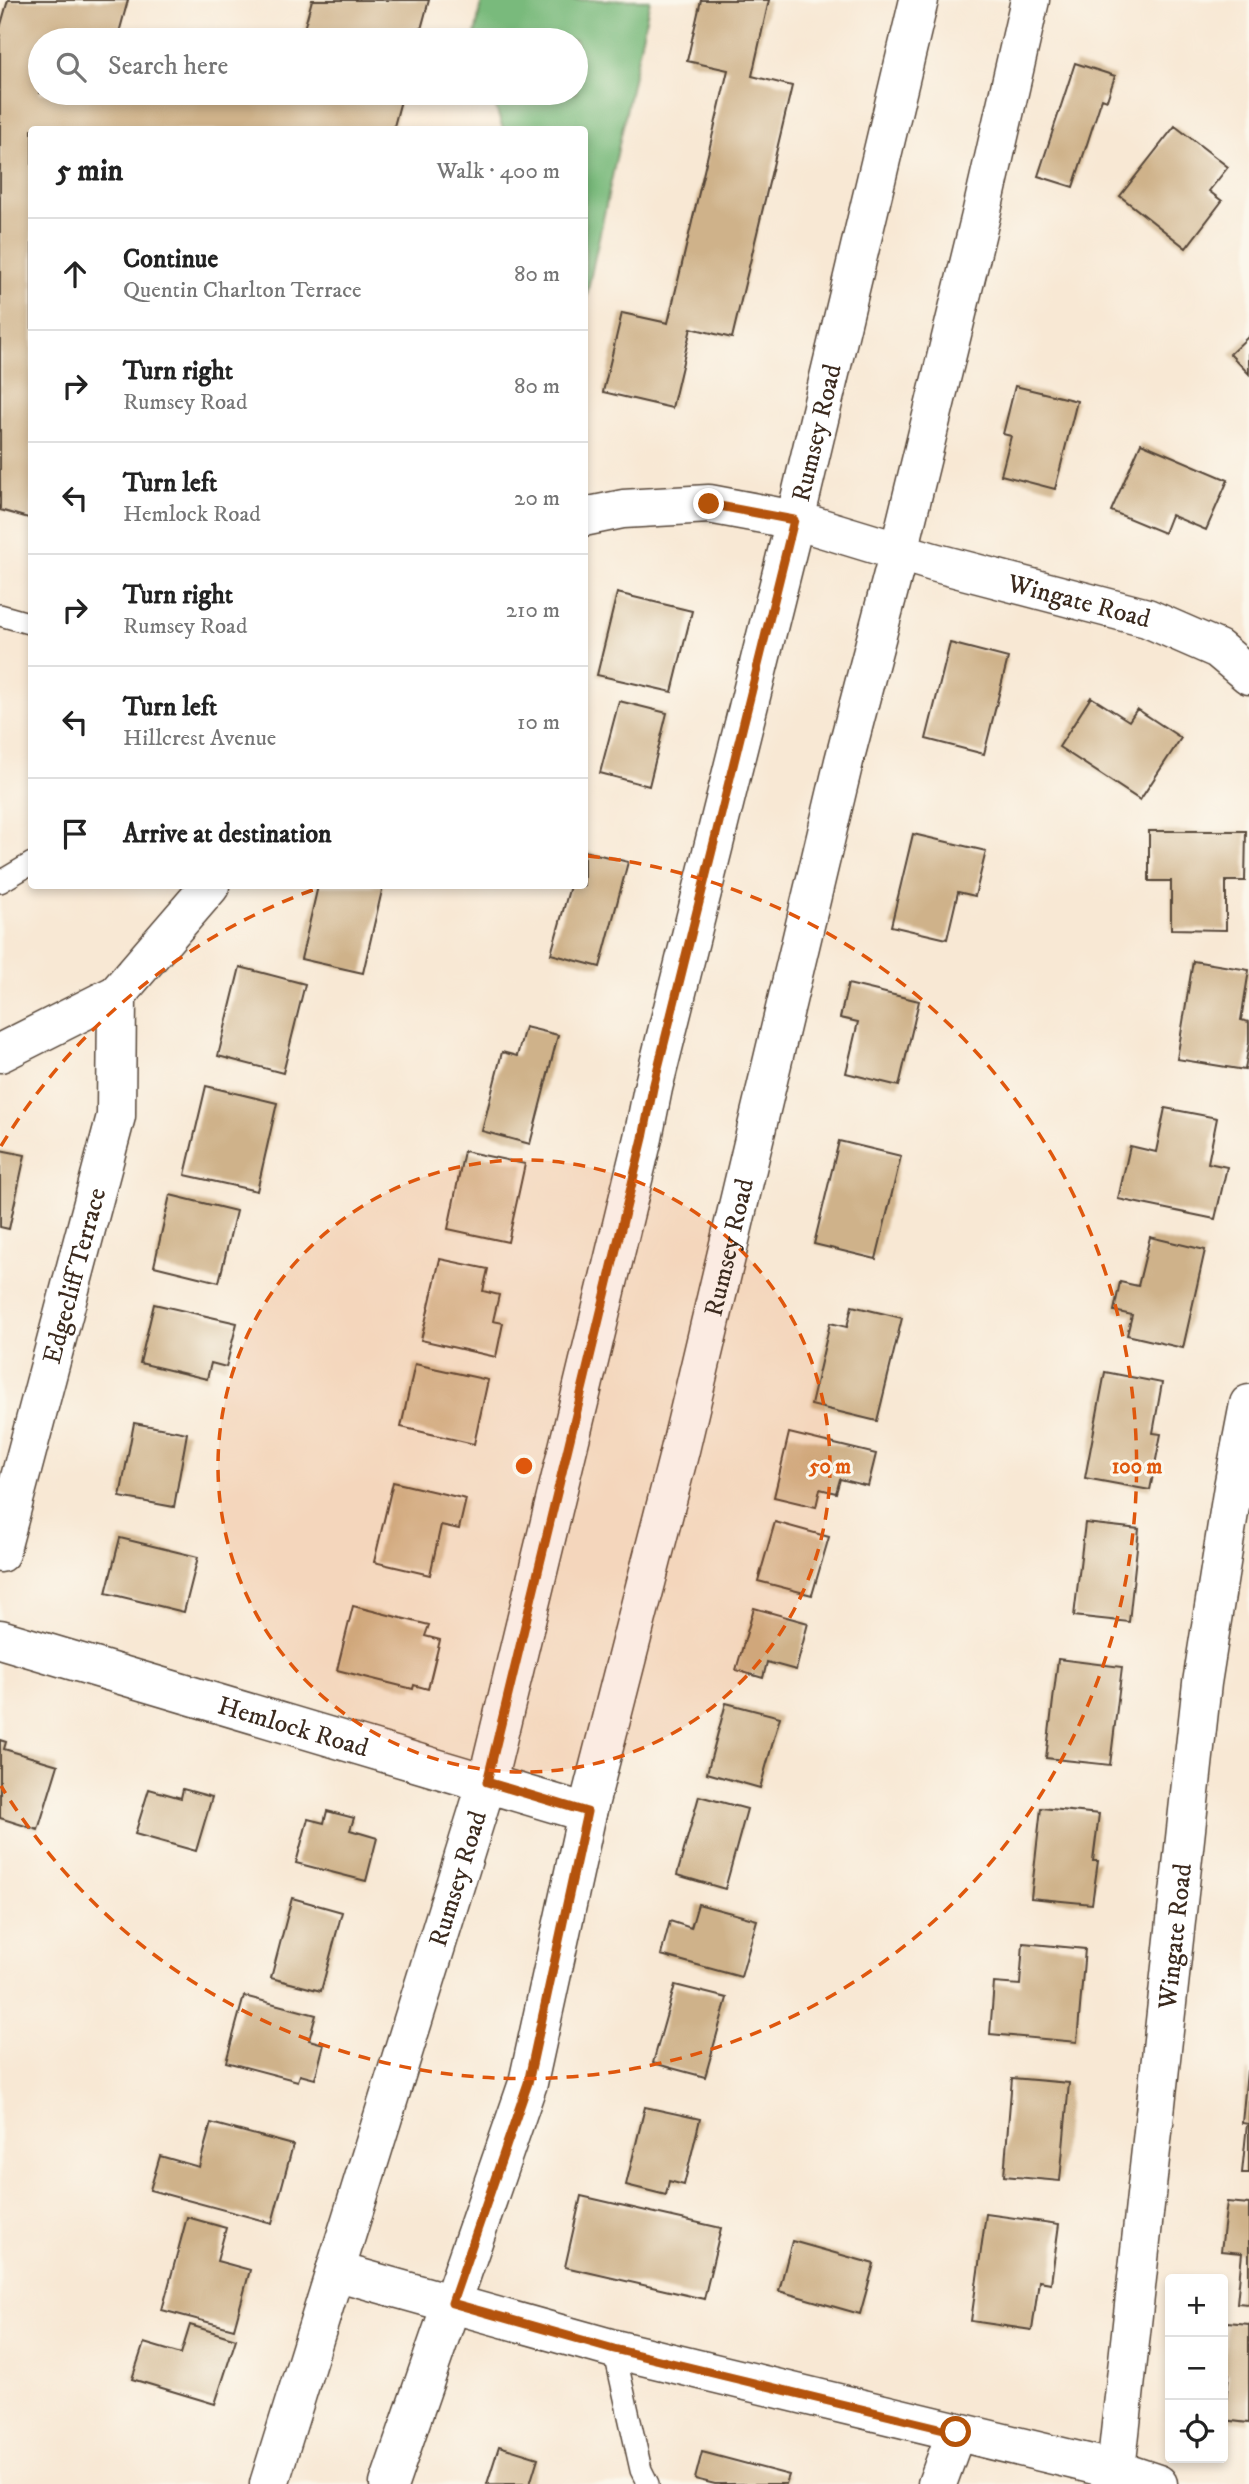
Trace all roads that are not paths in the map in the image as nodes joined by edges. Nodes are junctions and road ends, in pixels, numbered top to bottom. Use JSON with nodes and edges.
{"nodes":[{"id":1,"x":919,"y":0,"type":"edge"},
{"id":2,"x":1030,"y":0,"type":"edge"},
{"id":3,"x":588,"y":516,"type":"edge"},
{"id":4,"x":794,"y":520,"type":"junction"},
{"id":5,"x":899,"y":551,"type":"junction"},
{"id":6,"x":2,"y":622,"type":"edge"},
{"id":7,"x":28,"y":624,"type":"edge"},
{"id":8,"x":1247,"y":668,"type":"edge"},
{"id":9,"x":28,"y":865,"type":"edge"},
{"id":10,"x":0,"y":882,"type":"edge"},
{"id":11,"x":207,"y":889,"type":"edge"},
{"id":12,"x":117,"y":994,"type":"junction"},
{"id":13,"x":0,"y":1053,"type":"edge"},
{"id":14,"x":1249,"y":1404,"type":"edge"},
{"id":15,"x":0,"y":1553,"type":"edge"},
{"id":16,"x":0,"y":1639,"type":"edge"},
{"id":17,"x":487,"y":1782,"type":"junction"},
{"id":18,"x":587,"y":1812,"type":"junction"},
{"id":19,"x":335,"y":2271,"type":"junction"},
{"id":20,"x":452,"y":2303,"type":"junction"},
{"id":21,"x":614,"y":2349,"type":"junction"},
{"id":22,"x":956,"y":2432,"type":"junction"},
{"id":23,"x":1116,"y":2470,"type":"junction"},
{"id":24,"x":269,"y":2484,"type":"edge"},
{"id":25,"x":389,"y":2484,"type":"edge"},
{"id":26,"x":648,"y":2484,"type":"edge"},
{"id":27,"x":937,"y":2484,"type":"edge"},
{"id":28,"x":1158,"y":2484,"type":"edge"}],
"edges":[{"from":1,"to":4,"type":"street","name":"Rumsey Road"},
{"from":2,"to":5,"type":"street","name":"Rumsey Road"},
{"from":3,"to":4,"type":"street","name":"Wingate Road"},
{"from":4,"to":5,"type":"street","name":"Wingate Road"},
{"from":4,"to":17,"type":"street","name":"Rumsey Road"},
{"from":5,"to":8,"type":"street","name":"Wingate Road"},
{"from":5,"to":18,"type":"street","name":"Rumsey Road"},
{"from":6,"to":7,"type":"lane"},
{"from":9,"to":10,"type":"lane"},
{"from":11,"to":12,"type":"street"},
{"from":12,"to":13,"type":"street"},
{"from":12,"to":15,"type":"street","name":"Edgecliff Terrace"},
{"from":14,"to":23,"type":"street","name":"Wingate Road"},
{"from":16,"to":17,"type":"street","name":"Hemlock Road"},
{"from":17,"to":18,"type":"street","name":"Hemlock Road"},
{"from":17,"to":19,"type":"street","name":"Rumsey Road"},
{"from":18,"to":20,"type":"street","name":"Rumsey Road"},
{"from":19,"to":20,"type":"street"},
{"from":19,"to":24,"type":"street","name":"Rumsey Road"},
{"from":20,"to":21,"type":"street"},
{"from":20,"to":25,"type":"street","name":"Rumsey Road"},
{"from":21,"to":22,"type":"street"},
{"from":21,"to":26,"type":"lane"},
{"from":22,"to":23,"type":"street"},
{"from":22,"to":27,"type":"street"},
{"from":23,"to":28,"type":"street"}]}
